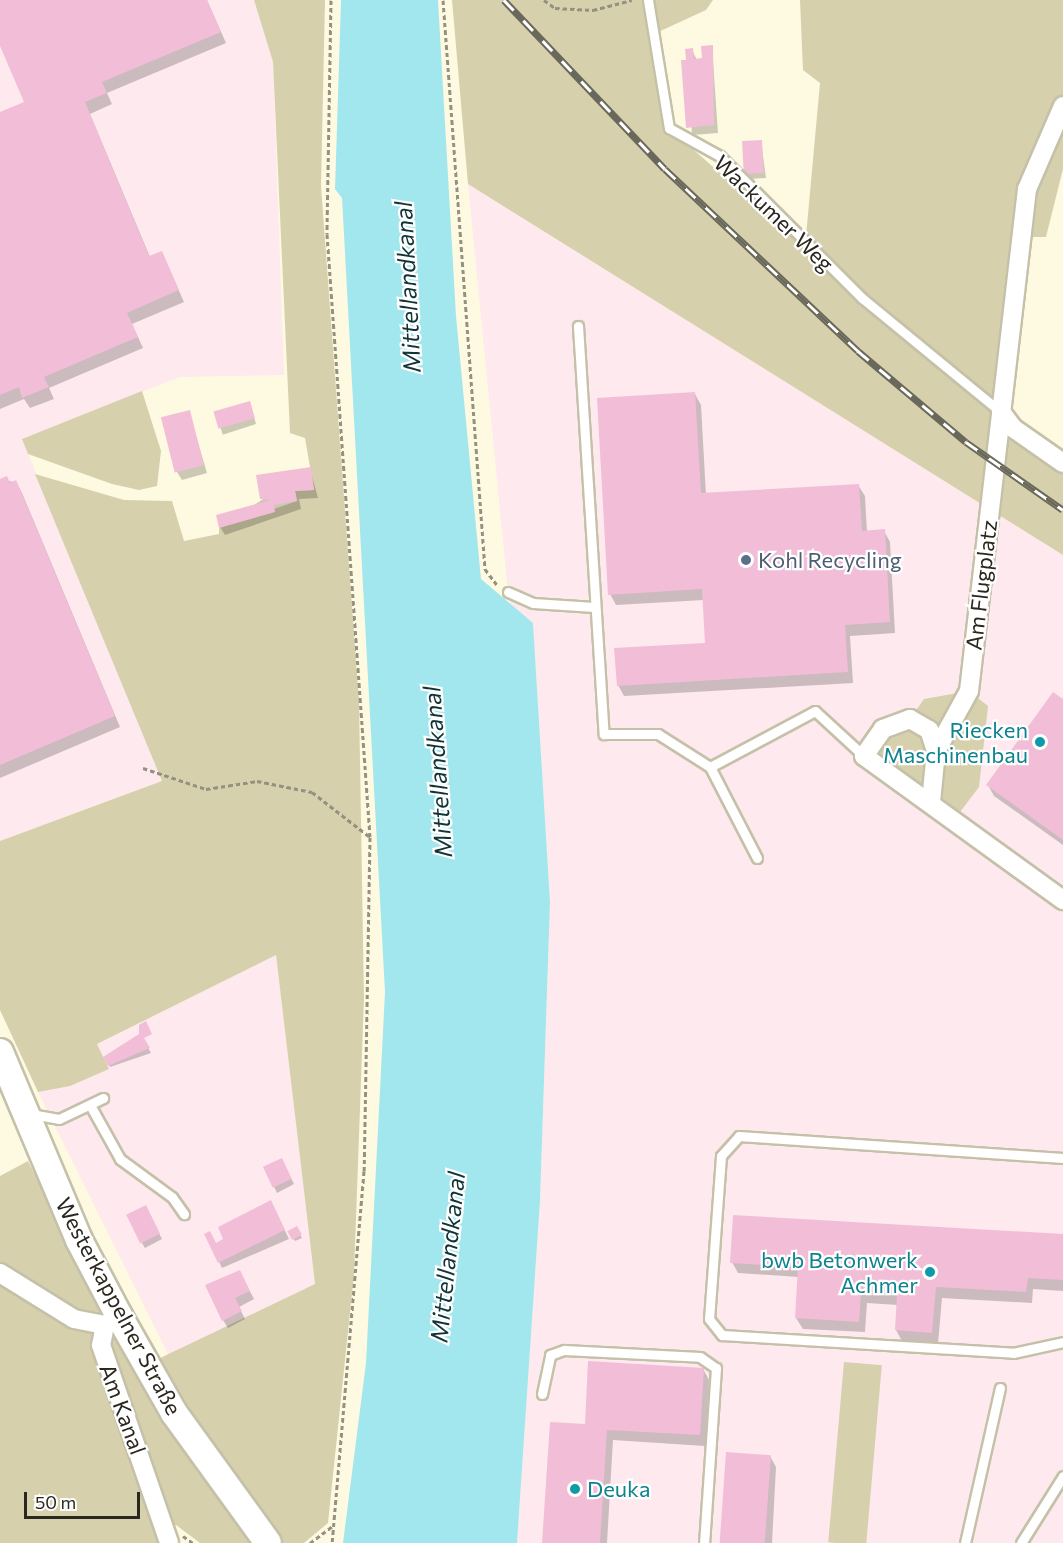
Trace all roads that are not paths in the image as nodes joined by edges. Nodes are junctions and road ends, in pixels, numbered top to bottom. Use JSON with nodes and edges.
{"nodes":[{"id":1,"x":648,"y":0,"type":"edge"},
{"id":2,"x":1063,"y":106,"type":"edge"},
{"id":3,"x":578,"y":326,"type":"dead end"},
{"id":4,"x":1001,"y":412,"type":"junction"},
{"id":5,"x":1063,"y":463,"type":"edge"},
{"id":6,"x":508,"y":592,"type":"road end"},
{"id":7,"x":594,"y":606,"type":"junction"},
{"id":8,"x":936,"y":751,"type":"junction"},
{"id":9,"x":864,"y":756,"type":"junction"},
{"id":10,"x":710,"y":767,"type":"junction"},
{"id":11,"x":931,"y":802,"type":"junction"},
{"id":12,"x":757,"y":858,"type":"dead end"},
{"id":13,"x":1063,"y":900,"type":"edge"},
{"id":14,"x":0,"y":1052,"type":"edge"},
{"id":15,"x":103,"y":1098,"type":"dead end"},
{"id":16,"x":90,"y":1105,"type":"junction"},
{"id":17,"x":26,"y":1113,"type":"junction"},
{"id":18,"x":1063,"y":1158,"type":"edge"},
{"id":19,"x":184,"y":1214,"type":"dead end"},
{"id":20,"x":0,"y":1273,"type":"edge"},
{"id":21,"x":112,"y":1321,"type":"junction"},
{"id":22,"x":1063,"y":1342,"type":"edge"},
{"id":23,"x":1000,"y":1388,"type":"dead end"},
{"id":24,"x":542,"y":1394,"type":"dead end"},
{"id":25,"x":1063,"y":1476,"type":"edge"},
{"id":26,"x":169,"y":1543,"type":"edge"},
{"id":27,"x":268,"y":1543,"type":"edge"},
{"id":28,"x":704,"y":1543,"type":"edge"},
{"id":29,"x":965,"y":1543,"type":"edge"},
{"id":30,"x":1021,"y":1543,"type":"edge"}],
"edges":[{"from":1,"to":4,"type":"lane","name":"Wackumer Weg"},
{"from":2,"to":4,"type":"street"},
{"from":3,"to":7,"type":"lane"},
{"from":4,"to":5,"type":"street"},
{"from":4,"to":8,"type":"street","name":"Am Flugplatz"},
{"from":6,"to":7,"type":"lane"},
{"from":7,"to":10,"type":"lane"},
{"from":8,"to":9,"type":"street"},
{"from":8,"to":11,"type":"street","name":"Am Flugplatz"},
{"from":9,"to":10,"type":"lane"},
{"from":9,"to":11,"type":"street"},
{"from":10,"to":12,"type":"lane"},
{"from":11,"to":13,"type":"street"},
{"from":14,"to":17,"type":"main road","name":"Westerkappelner Straße"},
{"from":15,"to":16,"type":"lane"},
{"from":16,"to":17,"type":"lane"},
{"from":16,"to":19,"type":"lane"},
{"from":17,"to":21,"type":"main road","name":"Westerkappelner Straße"},
{"from":18,"to":22,"type":"lane"},
{"from":20,"to":21,"type":"street"},
{"from":21,"to":26,"type":"street","name":"Am Kanal"},
{"from":21,"to":27,"type":"main road","name":"Westerkappelner Straße"},
{"from":23,"to":29,"type":"lane"},
{"from":24,"to":28,"type":"lane"},
{"from":25,"to":30,"type":"lane"}]}
